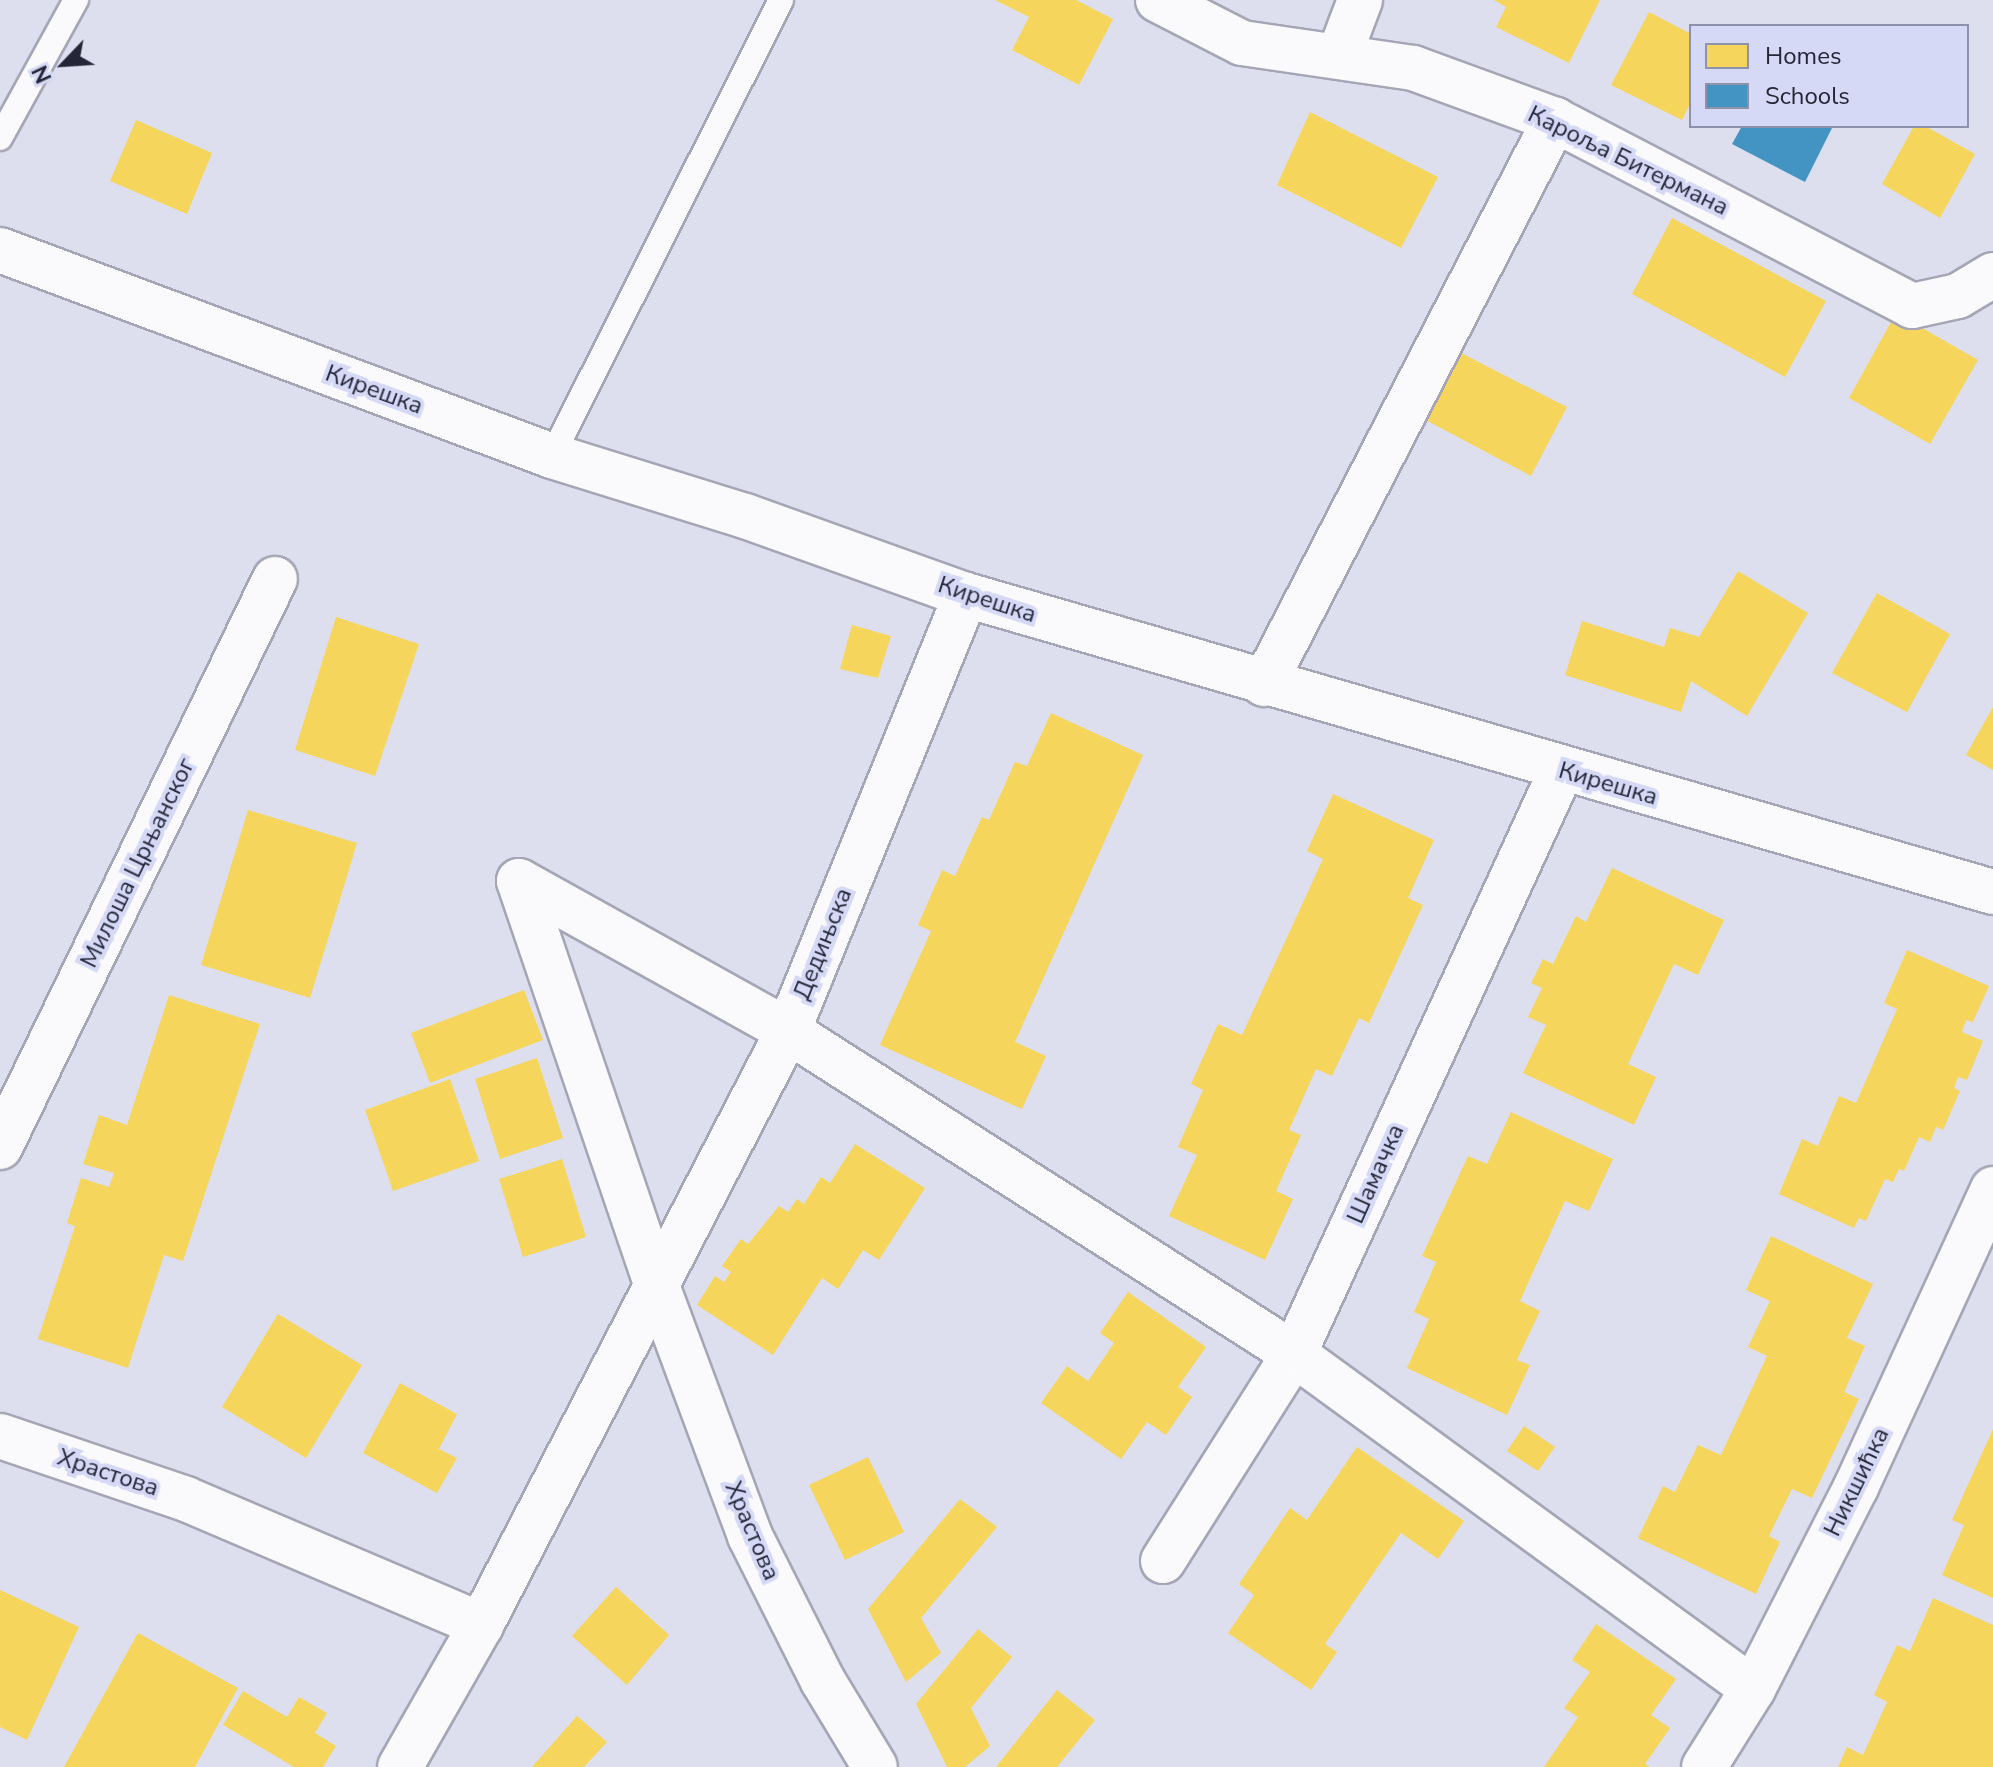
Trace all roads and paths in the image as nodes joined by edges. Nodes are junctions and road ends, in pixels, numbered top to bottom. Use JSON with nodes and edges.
{"nodes":[{"id":1,"x":76,"y":0,"type":"edge"},
{"id":2,"x":781,"y":0,"type":"edge"},
{"id":3,"x":1158,"y":0,"type":"edge"},
{"id":4,"x":1360,"y":0,"type":"edge"},
{"id":5,"x":1339,"y":56,"type":"junction"},
{"id":6,"x":1555,"y":120,"type":"junction"},
{"id":7,"x":0,"y":138,"type":"edge"},
{"id":8,"x":0,"y":250,"type":"edge"},
{"id":9,"x":1993,"y":275,"type":"edge"},
{"id":10,"x":552,"y":456,"type":"junction"},
{"id":11,"x":275,"y":579,"type":"dead end"},
{"id":12,"x":966,"y":595,"type":"junction"},
{"id":13,"x":1264,"y":684,"type":"junction"},
{"id":14,"x":1561,"y":771,"type":"junction"},
{"id":15,"x":1993,"y":892,"type":"edge"},
{"id":16,"x":788,"y":1031,"type":"junction"},
{"id":17,"x":0,"y":1147,"type":"edge"},
{"id":18,"x":1993,"y":1189,"type":"edge"},
{"id":19,"x":656,"y":1283,"type":"junction"},
{"id":20,"x":1294,"y":1354,"type":"junction"},
{"id":21,"x":0,"y":1436,"type":"edge"},
{"id":22,"x":1163,"y":1561,"type":"dead end"},
{"id":23,"x":481,"y":1625,"type":"junction"},
{"id":24,"x":1753,"y":1689,"type":"junction"},
{"id":25,"x":400,"y":1767,"type":"edge"},
{"id":26,"x":875,"y":1767,"type":"edge"},
{"id":27,"x":1704,"y":1767,"type":"edge"}],
"edges":[{"from":1,"to":7,"type":"lane"},
{"from":2,"to":10,"type":"lane"},
{"from":3,"to":5,"type":"street","name":"Кароља Битермана"},
{"from":4,"to":5,"type":"street"},
{"from":5,"to":6,"type":"street","name":"Кароља Битермана"},
{"from":6,"to":9,"type":"street","name":"Кароља Битермана"},
{"from":6,"to":13,"type":"street"},
{"from":8,"to":10,"type":"street","name":"Кирешка"},
{"from":10,"to":12,"type":"street","name":"Кирешка"},
{"from":11,"to":17,"type":"street","name":"Милоша Црњанског"},
{"from":12,"to":13,"type":"street","name":"Кирешка"},
{"from":12,"to":16,"type":"street","name":"Дедињска"},
{"from":13,"to":14,"type":"street","name":"Кирешка"},
{"from":14,"to":15,"type":"street","name":"Кирешка"},
{"from":14,"to":20,"type":"street","name":"Шамачка"},
{"from":16,"to":19,"type":"street","name":"Дедињска"},
{"from":16,"to":19,"type":"street","name":"Храстова"},
{"from":16,"to":20,"type":"street"},
{"from":18,"to":24,"type":"street","name":"Никшићка"},
{"from":19,"to":23,"type":"street"},
{"from":19,"to":26,"type":"street","name":"Храстова"},
{"from":20,"to":22,"type":"street","name":"Шамачка"},
{"from":20,"to":24,"type":"street"},
{"from":21,"to":23,"type":"street","name":"Храстова"},
{"from":23,"to":25,"type":"street"},
{"from":24,"to":27,"type":"street","name":"Никшићка"}]}
